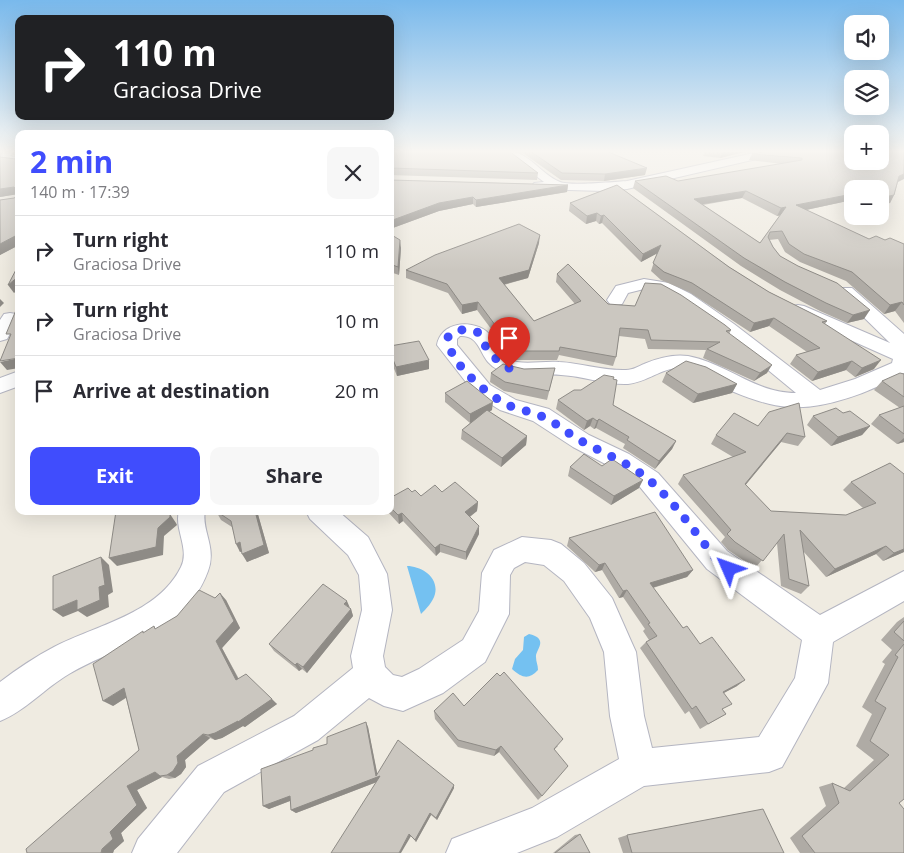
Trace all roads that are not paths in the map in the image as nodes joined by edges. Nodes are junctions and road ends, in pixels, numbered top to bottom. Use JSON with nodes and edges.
{"nodes":[{"id":1,"x":625,"y":191,"type":"edge"},
{"id":2,"x":633,"y":197,"type":"edge"},
{"id":3,"x":831,"y":283,"type":"edge"},
{"id":4,"x":616,"y":300,"type":"dead end"},
{"id":5,"x":784,"y":302,"type":"edge"},
{"id":6,"x":10,"y":318,"type":"edge"},
{"id":7,"x":0,"y":335,"type":"edge"},
{"id":8,"x":903,"y":356,"type":"edge"},
{"id":9,"x":15,"y":380,"type":"edge"},
{"id":10,"x":0,"y":386,"type":"edge"},
{"id":11,"x":816,"y":398,"type":"junction"},
{"id":12,"x":190,"y":515,"type":"edge"},
{"id":13,"x":323,"y":515,"type":"edge"},
{"id":14,"x":904,"y":585,"type":"edge"},
{"id":15,"x":819,"y":633,"type":"junction"},
{"id":16,"x":370,"y":675,"type":"junction"},
{"id":17,"x":0,"y":704,"type":"edge"},
{"id":18,"x":639,"y":768,"type":"junction"},
{"id":19,"x":152,"y":853,"type":"edge"},
{"id":20,"x":466,"y":853,"type":"edge"}],
"edges":[{"from":1,"to":2,"type":"street"},
{"from":3,"to":8,"type":"street"},
{"from":4,"to":11,"type":"street"},
{"from":5,"to":8,"type":"street"},
{"from":6,"to":7,"type":"street"},
{"from":8,"to":11,"type":"street"},
{"from":9,"to":10,"type":"street"},
{"from":11,"to":15,"type":"street"},
{"from":12,"to":17,"type":"street"},
{"from":13,"to":16,"type":"street"},
{"from":14,"to":15,"type":"street"},
{"from":15,"to":18,"type":"street"},
{"from":16,"to":18,"type":"street"},
{"from":16,"to":19,"type":"street"},
{"from":18,"to":20,"type":"street"}]}
